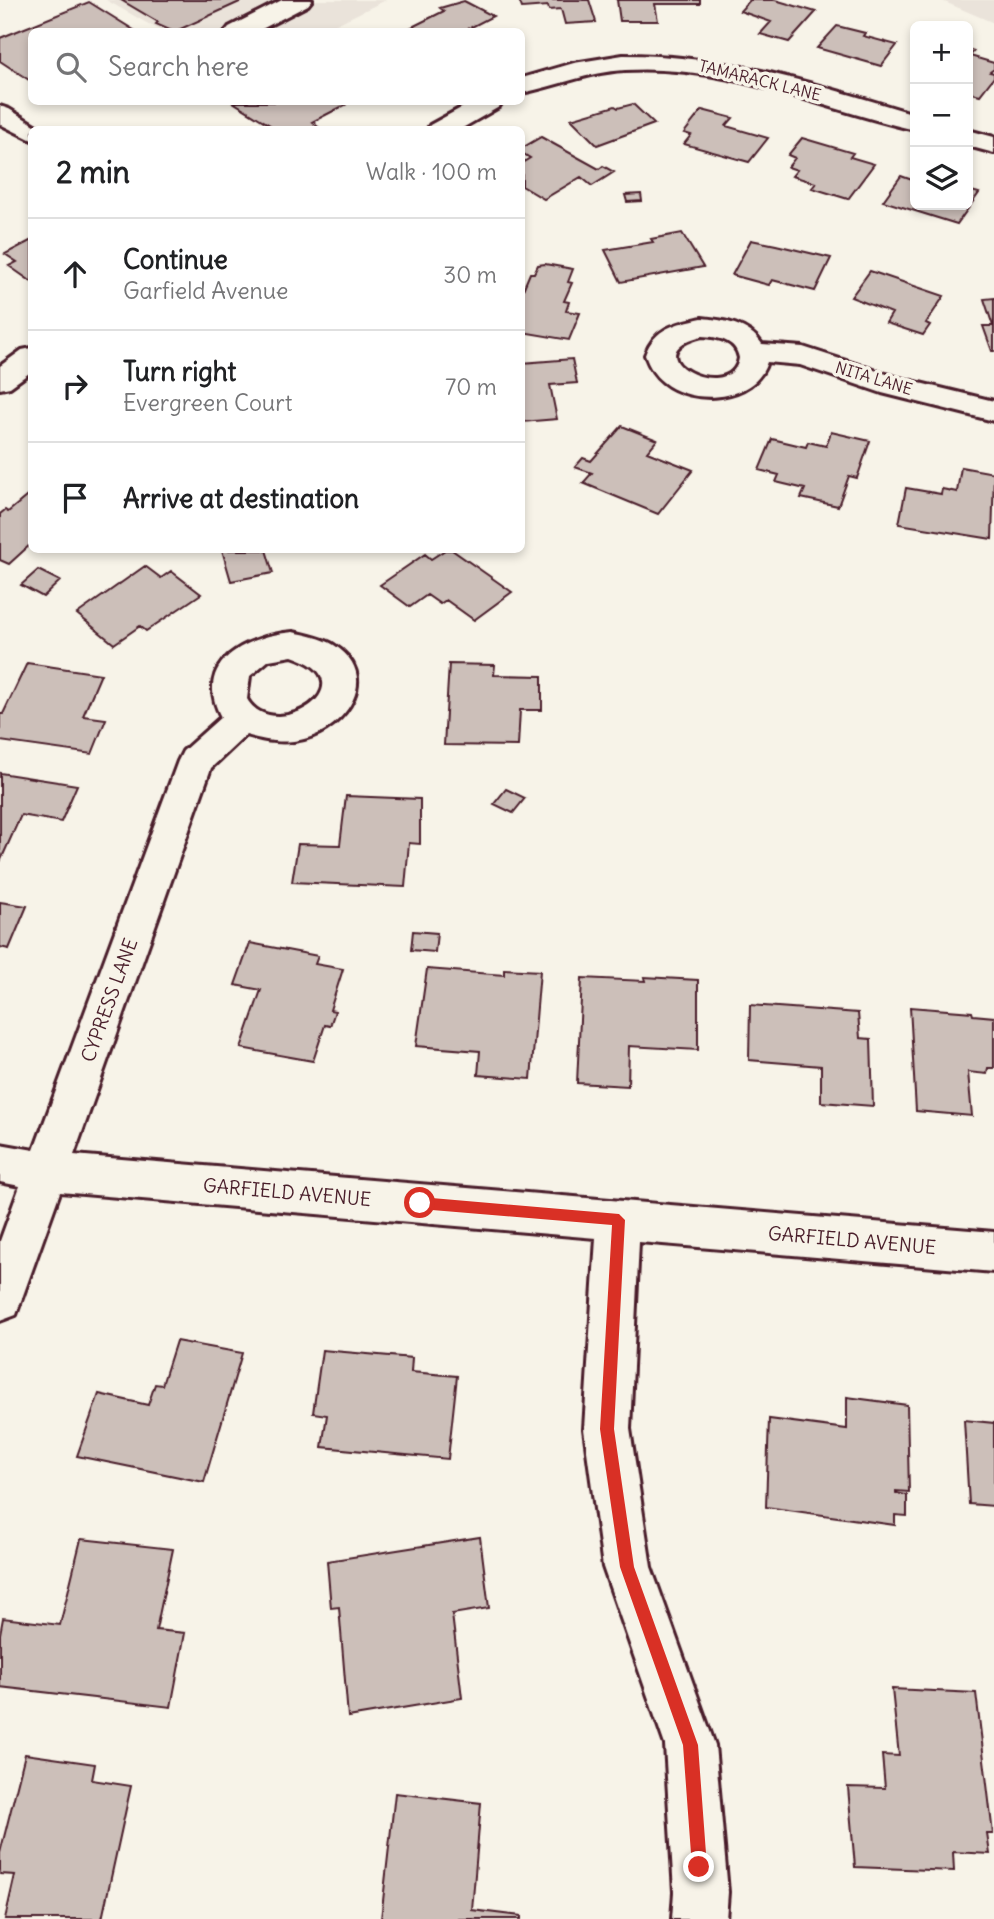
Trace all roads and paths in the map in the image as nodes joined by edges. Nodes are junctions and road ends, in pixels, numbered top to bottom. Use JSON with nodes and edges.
{"nodes":[{"id":1,"x":300,"y":0,"type":"edge"},
{"id":2,"x":245,"y":28,"type":"edge"},
{"id":3,"x":525,"y":85,"type":"edge"},
{"id":4,"x":485,"y":105,"type":"edge"},
{"id":5,"x":0,"y":114,"type":"edge"},
{"id":6,"x":910,"y":121,"type":"edge"},
{"id":7,"x":446,"y":126,"type":"edge"},
{"id":8,"x":28,"y":130,"type":"edge"},
{"id":9,"x":973,"y":139,"type":"edge"},
{"id":10,"x":994,"y":145,"type":"edge"},
{"id":11,"x":752,"y":352,"type":"dead end"},
{"id":12,"x":28,"y":359,"type":"edge"},
{"id":13,"x":0,"y":380,"type":"edge"},
{"id":14,"x":994,"y":411,"type":"edge"},
{"id":15,"x":243,"y":717,"type":"dead end"},
{"id":16,"x":0,"y":1163,"type":"edge"},
{"id":17,"x":47,"y":1172,"type":"junction"},
{"id":18,"x":619,"y":1220,"type":"junction"},
{"id":19,"x":994,"y":1252,"type":"edge"},
{"id":20,"x":0,"y":1300,"type":"edge"},
{"id":21,"x":699,"y":1919,"type":"edge"}],
"edges":[{"from":1,"to":2,"type":"street"},
{"from":3,"to":6,"type":"street","name":"TAMARACK LANE"},
{"from":4,"to":7,"type":"street"},
{"from":5,"to":8,"type":"street"},
{"from":9,"to":10,"type":"street"},
{"from":11,"to":14,"type":"street","name":"NITA LANE"},
{"from":12,"to":13,"type":"street"},
{"from":15,"to":17,"type":"street","name":"CYPRESS LANE"},
{"from":16,"to":17,"type":"street","name":"GARFIELD AVENUE"},
{"from":17,"to":18,"type":"street","name":"GARFIELD AVENUE"},
{"from":17,"to":20,"type":"street","name":"CYPRESS LANE"},
{"from":18,"to":19,"type":"street","name":"GARFIELD AVENUE"},
{"from":18,"to":21,"type":"street"}]}
